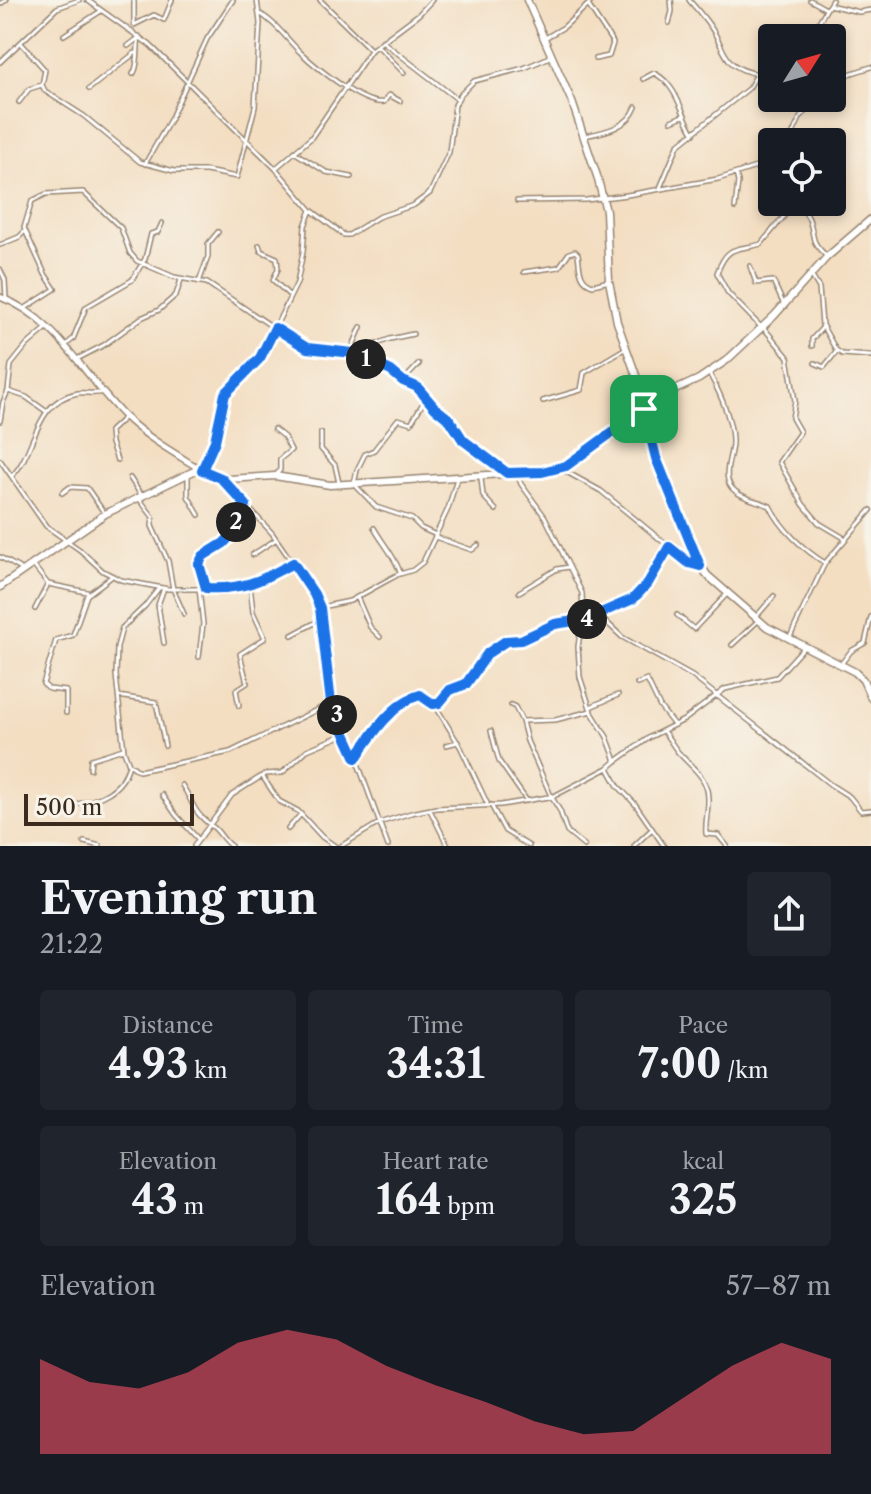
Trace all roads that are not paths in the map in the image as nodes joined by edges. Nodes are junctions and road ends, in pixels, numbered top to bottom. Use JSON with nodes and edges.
{"nodes":[{"id":1,"x":6,"y":0,"type":"edge"},
{"id":2,"x":79,"y":0,"type":"edge"},
{"id":3,"x":87,"y":0,"type":"edge"},
{"id":4,"x":134,"y":0,"type":"edge"},
{"id":5,"x":172,"y":0,"type":"edge"},
{"id":6,"x":233,"y":0,"type":"edge"},
{"id":7,"x":257,"y":0,"type":"edge"},
{"id":8,"x":320,"y":0,"type":"edge"},
{"id":9,"x":432,"y":0,"type":"edge"},
{"id":10,"x":527,"y":0,"type":"edge"},
{"id":11,"x":593,"y":0,"type":"edge"},
{"id":12,"x":671,"y":0,"type":"edge"},
{"id":13,"x":689,"y":0,"type":"edge"},
{"id":14,"x":810,"y":0,"type":"edge"},
{"id":15,"x":832,"y":0,"type":"edge"},
{"id":16,"x":0,"y":4,"type":"edge"},
{"id":17,"x":588,"y":5,"type":"junction"},
{"id":18,"x":828,"y":7,"type":"junction"},
{"id":19,"x":871,"y":10,"type":"edge"},
{"id":20,"x":101,"y":11,"type":"junction"},
{"id":21,"x":259,"y":13,"type":"junction"},
{"id":22,"x":669,"y":23,"type":"dead end"},
{"id":23,"x":819,"y":24,"type":"edge"},
{"id":24,"x":132,"y":27,"type":"junction"},
{"id":25,"x":64,"y":35,"type":"dead end"},
{"id":26,"x":138,"y":37,"type":"junction"},
{"id":27,"x":545,"y":38,"type":"junction"},
{"id":28,"x":382,"y":41,"type":"junction"},
{"id":29,"x":21,"y":43,"type":"junction"},
{"id":30,"x":377,"y":45,"type":"junction"},
{"id":31,"x":128,"y":46,"type":"dead end"},
{"id":32,"x":371,"y":50,"type":"junction"},
{"id":33,"x":135,"y":53,"type":"junction"},
{"id":34,"x":553,"y":55,"type":"junction"},
{"id":35,"x":595,"y":59,"type":"dead end"},
{"id":36,"x":0,"y":62,"type":"edge"},
{"id":37,"x":871,"y":67,"type":"edge"},
{"id":38,"x":404,"y":73,"type":"dead end"},
{"id":39,"x":133,"y":74,"type":"dead end"},
{"id":40,"x":758,"y":74,"type":"edge"},
{"id":41,"x":758,"y":75,"type":"edge"},
{"id":42,"x":846,"y":77,"type":"edge"},
{"id":43,"x":186,"y":79,"type":"junction"},
{"id":44,"x":643,"y":79,"type":"dead end"},
{"id":45,"x":42,"y":85,"type":"junction"},
{"id":46,"x":89,"y":89,"type":"dead end"},
{"id":47,"x":344,"y":89,"type":"junction"},
{"id":48,"x":457,"y":99,"type":"junction"},
{"id":49,"x":400,"y":101,"type":"dead end"},
{"id":50,"x":19,"y":102,"type":"dead end"},
{"id":51,"x":636,"y":107,"type":"dead end"},
{"id":52,"x":685,"y":115,"type":"junction"},
{"id":53,"x":671,"y":121,"type":"dead end"},
{"id":54,"x":694,"y":134,"type":"junction"},
{"id":55,"x":584,"y":136,"type":"junction"},
{"id":56,"x":247,"y":139,"type":"junction"},
{"id":57,"x":294,"y":152,"type":"junction"},
{"id":58,"x":145,"y":164,"type":"junction"},
{"id":59,"x":758,"y":167,"type":"edge"},
{"id":60,"x":276,"y":169,"type":"junction"},
{"id":61,"x":736,"y":174,"type":"junction"},
{"id":62,"x":351,"y":177,"type":"dead end"},
{"id":63,"x":660,"y":188,"type":"junction"},
{"id":64,"x":603,"y":198,"type":"junction"},
{"id":65,"x":517,"y":201,"type":"dead end"},
{"id":66,"x":735,"y":208,"type":"dead end"},
{"id":67,"x":311,"y":210,"type":"junction"},
{"id":68,"x":782,"y":216,"type":"edge"},
{"id":69,"x":808,"y":216,"type":"edge"},
{"id":70,"x":871,"y":219,"type":"edge"},
{"id":71,"x":162,"y":223,"type":"dead end"},
{"id":72,"x":218,"y":232,"type":"dead end"},
{"id":73,"x":25,"y":233,"type":"junction"},
{"id":74,"x":0,"y":245,"type":"edge"},
{"id":75,"x":259,"y":245,"type":"dead end"},
{"id":76,"x":827,"y":257,"type":"junction"},
{"id":77,"x":141,"y":263,"type":"junction"},
{"id":78,"x":750,"y":266,"type":"dead end"},
{"id":79,"x":0,"y":269,"type":"edge"},
{"id":80,"x":524,"y":272,"type":"dead end"},
{"id":81,"x":811,"y":275,"type":"junction"},
{"id":82,"x":181,"y":279,"type":"junction"},
{"id":83,"x":609,"y":281,"type":"junction"},
{"id":84,"x":199,"y":282,"type":"junction"},
{"id":85,"x":290,"y":296,"type":"junction"},
{"id":86,"x":3,"y":298,"type":"edge"},
{"id":87,"x":784,"y":305,"type":"junction"},
{"id":88,"x":24,"y":309,"type":"junction"},
{"id":89,"x":48,"y":327,"type":"junction"},
{"id":90,"x":361,"y":327,"type":"dead end"},
{"id":91,"x":823,"y":327,"type":"junction"},
{"id":92,"x":275,"y":328,"type":"junction"},
{"id":93,"x":763,"y":328,"type":"junction"},
{"id":94,"x":413,"y":334,"type":"dead end"},
{"id":95,"x":66,"y":345,"type":"junction"},
{"id":96,"x":812,"y":346,"type":"dead end"},
{"id":97,"x":626,"y":348,"type":"junction"},
{"id":98,"x":837,"y":351,"type":"junction"},
{"id":99,"x":351,"y":353,"type":"junction"},
{"id":100,"x":871,"y":356,"type":"edge"},
{"id":101,"x":77,"y":359,"type":"junction"},
{"id":102,"x":815,"y":363,"type":"dead end"},
{"id":103,"x":419,"y":364,"type":"dead end"},
{"id":104,"x":709,"y":373,"type":"junction"},
{"id":105,"x":403,"y":381,"type":"junction"},
{"id":106,"x":103,"y":392,"type":"junction"},
{"id":107,"x":0,"y":393,"type":"edge"},
{"id":108,"x":7,"y":393,"type":"junction"},
{"id":109,"x":426,"y":398,"type":"junction"},
{"id":110,"x":543,"y":401,"type":"dead end"},
{"id":111,"x":643,"y":407,"type":"junction"},
{"id":112,"x":47,"y":412,"type":"junction"},
{"id":113,"x":125,"y":417,"type":"junction"},
{"id":114,"x":0,"y":421,"type":"edge"},
{"id":115,"x":274,"y":429,"type":"dead end"},
{"id":116,"x":321,"y":433,"type":"dead end"},
{"id":117,"x":0,"y":460,"type":"edge"},
{"id":118,"x":117,"y":460,"type":"dead end"},
{"id":119,"x":559,"y":469,"type":"junction"},
{"id":120,"x":201,"y":470,"type":"junction"},
{"id":121,"x":188,"y":473,"type":"junction"},
{"id":122,"x":507,"y":473,"type":"junction"},
{"id":123,"x":481,"y":474,"type":"junction"},
{"id":124,"x":517,"y":474,"type":"junction"},
{"id":125,"x":275,"y":476,"type":"junction"},
{"id":126,"x":457,"y":476,"type":"junction"},
{"id":127,"x":11,"y":477,"type":"junction"},
{"id":128,"x":130,"y":478,"type":"dead end"},
{"id":129,"x":221,"y":478,"type":"junction"},
{"id":130,"x":354,"y":484,"type":"junction"},
{"id":131,"x":339,"y":485,"type":"junction"},
{"id":132,"x":62,"y":493,"type":"dead end"},
{"id":133,"x":140,"y":496,"type":"junction"},
{"id":134,"x":246,"y":505,"type":"junction"},
{"id":135,"x":496,"y":510,"type":"dead end"},
{"id":136,"x":871,"y":510,"type":"edge"},
{"id":137,"x":105,"y":514,"type":"junction"},
{"id":138,"x":199,"y":515,"type":"dead end"},
{"id":139,"x":374,"y":528,"type":"dead end"},
{"id":140,"x":435,"y":536,"type":"junction"},
{"id":141,"x":277,"y":539,"type":"junction"},
{"id":142,"x":846,"y":539,"type":"junction"},
{"id":143,"x":68,"y":541,"type":"junction"},
{"id":144,"x":478,"y":545,"type":"dead end"},
{"id":145,"x":669,"y":547,"type":"junction"},
{"id":146,"x":252,"y":555,"type":"dead end"},
{"id":147,"x":0,"y":557,"type":"edge"},
{"id":148,"x":293,"y":563,"type":"junction"},
{"id":149,"x":825,"y":563,"type":"junction"},
{"id":150,"x":33,"y":565,"type":"junction"},
{"id":151,"x":700,"y":566,"type":"junction"},
{"id":152,"x":569,"y":567,"type":"junction"},
{"id":153,"x":23,"y":571,"type":"junction"},
{"id":154,"x":401,"y":574,"type":"junction"},
{"id":155,"x":111,"y":577,"type":"junction"},
{"id":156,"x":48,"y":584,"type":"junction"},
{"id":157,"x":250,"y":585,"type":"junction"},
{"id":158,"x":0,"y":587,"type":"edge"},
{"id":159,"x":161,"y":588,"type":"junction"},
{"id":160,"x":199,"y":588,"type":"junction"},
{"id":161,"x":206,"y":588,"type":"junction"},
{"id":162,"x":173,"y":589,"type":"junction"},
{"id":163,"x":91,"y":591,"type":"junction"},
{"id":164,"x":519,"y":592,"type":"dead end"},
{"id":165,"x":728,"y":593,"type":"junction"},
{"id":166,"x":774,"y":596,"type":"dead end"},
{"id":167,"x":357,"y":597,"type":"junction"},
{"id":168,"x":35,"y":609,"type":"dead end"},
{"id":169,"x":184,"y":614,"type":"dead end"},
{"id":170,"x":599,"y":615,"type":"junction"},
{"id":171,"x":677,"y":615,"type":"dead end"},
{"id":172,"x":322,"y":616,"type":"junction"},
{"id":173,"x":871,"y":617,"type":"edge"},
{"id":174,"x":582,"y":619,"type":"junction"},
{"id":175,"x":757,"y":619,"type":"junction"},
{"id":176,"x":292,"y":635,"type":"dead end"},
{"id":177,"x":380,"y":637,"type":"dead end"},
{"id":178,"x":789,"y":639,"type":"junction"},
{"id":179,"x":164,"y":643,"type":"dead end"},
{"id":180,"x":732,"y":645,"type":"dead end"},
{"id":181,"x":804,"y":647,"type":"junction"},
{"id":182,"x":199,"y":657,"type":"dead end"},
{"id":183,"x":841,"y":664,"type":"junction"},
{"id":184,"x":637,"y":684,"type":"dead end"},
{"id":185,"x":618,"y":695,"type":"dead end"},
{"id":186,"x":715,"y":695,"type":"junction"},
{"id":187,"x":118,"y":696,"type":"junction"},
{"id":188,"x":871,"y":698,"type":"edge"},
{"id":189,"x":331,"y":703,"type":"junction"},
{"id":190,"x":435,"y":705,"type":"junction"},
{"id":191,"x":511,"y":705,"type":"dead end"},
{"id":192,"x":239,"y":706,"type":"dead end"},
{"id":193,"x":590,"y":709,"type":"junction"},
{"id":194,"x":66,"y":713,"type":"dead end"},
{"id":195,"x":522,"y":721,"type":"junction"},
{"id":196,"x":674,"y":725,"type":"junction"},
{"id":197,"x":491,"y":731,"type":"dead end"},
{"id":198,"x":663,"y":731,"type":"junction"},
{"id":199,"x":345,"y":734,"type":"junction"},
{"id":200,"x":458,"y":742,"type":"junction"},
{"id":201,"x":446,"y":745,"type":"dead end"},
{"id":202,"x":165,"y":746,"type":"dead end"},
{"id":203,"x":124,"y":749,"type":"junction"},
{"id":204,"x":356,"y":758,"type":"junction"},
{"id":205,"x":615,"y":762,"type":"junction"},
{"id":206,"x":129,"y":764,"type":"junction"},
{"id":207,"x":608,"y":768,"type":"junction"},
{"id":208,"x":90,"y":769,"type":"dead end"},
{"id":209,"x":262,"y":776,"type":"junction"},
{"id":210,"x":182,"y":785,"type":"dead end"},
{"id":211,"x":162,"y":795,"type":"dead end"},
{"id":212,"x":551,"y":796,"type":"junction"},
{"id":213,"x":527,"y":801,"type":"junction"},
{"id":214,"x":73,"y":805,"type":"dead end"},
{"id":215,"x":489,"y":805,"type":"junction"},
{"id":216,"x":429,"y":809,"type":"junction"},
{"id":217,"x":871,"y":810,"type":"edge"},
{"id":218,"x":301,"y":814,"type":"junction"},
{"id":219,"x":379,"y":823,"type":"junction"},
{"id":220,"x":210,"y":826,"type":"junction"},
{"id":221,"x":288,"y":829,"type":"dead end"},
{"id":222,"x":652,"y":829,"type":"junction"},
{"id":223,"x":198,"y":839,"type":"junction"},
{"id":224,"x":84,"y":842,"type":"dead end"},
{"id":225,"x":100,"y":846,"type":"edge"},
{"id":226,"x":194,"y":846,"type":"edge"},
{"id":227,"x":231,"y":846,"type":"edge"},
{"id":228,"x":335,"y":846,"type":"edge"},
{"id":229,"x":341,"y":846,"type":"edge"},
{"id":230,"x":388,"y":846,"type":"edge"},
{"id":231,"x":448,"y":846,"type":"edge"},
{"id":232,"x":529,"y":846,"type":"edge"},
{"id":233,"x":584,"y":846,"type":"edge"},
{"id":234,"x":634,"y":846,"type":"edge"},
{"id":235,"x":664,"y":846,"type":"edge"},
{"id":236,"x":727,"y":846,"type":"edge"}],
"edges":[{"from":1,"to":16,"type":"street"},
{"from":2,"to":29,"type":"street"},
{"from":3,"to":20,"type":"street"},
{"from":4,"to":24,"type":"street"},
{"from":5,"to":24,"type":"street"},
{"from":6,"to":43,"type":"street"},
{"from":7,"to":21,"type":"street"},
{"from":8,"to":32,"type":"street"},
{"from":9,"to":28,"type":"street"},
{"from":10,"to":27,"type":"main road"},
{"from":11,"to":17,"type":"street"},
{"from":12,"to":22,"type":"street"},
{"from":13,"to":40,"type":"street"},
{"from":14,"to":18,"type":"street"},
{"from":15,"to":18,"type":"street"},
{"from":17,"to":27,"type":"street"},
{"from":17,"to":35,"type":"street"},
{"from":18,"to":19,"type":"street"},
{"from":18,"to":23,"type":"street"},
{"from":20,"to":24,"type":"street"},
{"from":20,"to":25,"type":"street"},
{"from":21,"to":47,"type":"street"},
{"from":21,"to":56,"type":"street"},
{"from":24,"to":26,"type":"street"},
{"from":26,"to":31,"type":"street"},
{"from":26,"to":33,"type":"street"},
{"from":26,"to":43,"type":"street"},
{"from":27,"to":34,"type":"main road"},
{"from":28,"to":30,"type":"street"},
{"from":28,"to":48,"type":"street"},
{"from":29,"to":36,"type":"street"},
{"from":29,"to":45,"type":"street"},
{"from":30,"to":32,"type":"street"},
{"from":30,"to":38,"type":"street"},
{"from":32,"to":47,"type":"street"},
{"from":33,"to":39,"type":"street"},
{"from":33,"to":46,"type":"street"},
{"from":34,"to":48,"type":"street"},
{"from":34,"to":55,"type":"main road"},
{"from":37,"to":42,"type":"street"},
{"from":41,"to":54,"type":"street"},
{"from":43,"to":56,"type":"street"},
{"from":43,"to":58,"type":"street"},
{"from":44,"to":52,"type":"street"},
{"from":45,"to":50,"type":"street"},
{"from":45,"to":58,"type":"street"},
{"from":47,"to":49,"type":"street"},
{"from":47,"to":57,"type":"street"},
{"from":48,"to":67,"type":"street"},
{"from":51,"to":55,"type":"street"},
{"from":52,"to":53,"type":"street"},
{"from":52,"to":54,"type":"street"},
{"from":54,"to":63,"type":"street"},
{"from":55,"to":64,"type":"main road"},
{"from":56,"to":58,"type":"street"},
{"from":56,"to":60,"type":"street"},
{"from":57,"to":60,"type":"street"},
{"from":57,"to":62,"type":"street"},
{"from":59,"to":61,"type":"street"},
{"from":60,"to":67,"type":"street"},
{"from":61,"to":63,"type":"street"},
{"from":61,"to":66,"type":"street"},
{"from":63,"to":64,"type":"street"},
{"from":64,"to":65,"type":"street"},
{"from":64,"to":83,"type":"main road"},
{"from":67,"to":85,"type":"street"},
{"from":68,"to":93,"type":"street"},
{"from":69,"to":76,"type":"street"},
{"from":70,"to":76,"type":"main road"},
{"from":71,"to":77,"type":"street"},
{"from":72,"to":84,"type":"street"},
{"from":73,"to":74,"type":"street"},
{"from":73,"to":77,"type":"street"},
{"from":73,"to":88,"type":"street"},
{"from":75,"to":85,"type":"street"},
{"from":76,"to":81,"type":"main road"},
{"from":77,"to":82,"type":"street"},
{"from":77,"to":95,"type":"street"},
{"from":78,"to":87,"type":"street"},
{"from":79,"to":86,"type":"street"},
{"from":80,"to":83,"type":"street"},
{"from":81,"to":87,"type":"main road"},
{"from":81,"to":91,"type":"street"},
{"from":82,"to":84,"type":"street"},
{"from":82,"to":101,"type":"street"},
{"from":83,"to":97,"type":"main road"},
{"from":84,"to":92,"type":"street"},
{"from":85,"to":92,"type":"street"},
{"from":86,"to":88,"type":"street"},
{"from":87,"to":93,"type":"main road"},
{"from":88,"to":89,"type":"street"},
{"from":89,"to":95,"type":"street"},
{"from":89,"to":108,"type":"street"},
{"from":90,"to":99,"type":"street"},
{"from":91,"to":96,"type":"street"},
{"from":91,"to":98,"type":"street"},
{"from":92,"to":99,"type":"street"},
{"from":92,"to":120,"type":"street"},
{"from":93,"to":104,"type":"main road"},
{"from":93,"to":142,"type":"street"},
{"from":94,"to":99,"type":"street"},
{"from":95,"to":101,"type":"street"},
{"from":97,"to":110,"type":"street"},
{"from":97,"to":111,"type":"main road"},
{"from":98,"to":100,"type":"street"},
{"from":98,"to":102,"type":"street"},
{"from":99,"to":105,"type":"street"},
{"from":101,"to":106,"type":"street"},
{"from":103,"to":105,"type":"street"},
{"from":104,"to":111,"type":"main road"},
{"from":104,"to":149,"type":"street"},
{"from":105,"to":109,"type":"street"},
{"from":106,"to":112,"type":"street"},
{"from":106,"to":113,"type":"street"},
{"from":107,"to":108,"type":"street"},
{"from":108,"to":112,"type":"street"},
{"from":108,"to":114,"type":"street"},
{"from":109,"to":122,"type":"street"},
{"from":109,"to":130,"type":"street"},
{"from":111,"to":119,"type":"main road"},
{"from":111,"to":151,"type":"main road"},
{"from":112,"to":127,"type":"street"},
{"from":113,"to":118,"type":"street"},
{"from":113,"to":120,"type":"street"},
{"from":115,"to":125,"type":"street"},
{"from":116,"to":131,"type":"street"},
{"from":117,"to":127,"type":"street"},
{"from":119,"to":124,"type":"main road"},
{"from":119,"to":145,"type":"street"},
{"from":120,"to":121,"type":"main road"},
{"from":120,"to":129,"type":"main road"},
{"from":121,"to":133,"type":"main road"},
{"from":121,"to":138,"type":"street"},
{"from":122,"to":123,"type":"main road"},
{"from":122,"to":124,"type":"main road"},
{"from":123,"to":126,"type":"main road"},
{"from":123,"to":135,"type":"street"},
{"from":124,"to":152,"type":"street"},
{"from":125,"to":129,"type":"main road"},
{"from":125,"to":131,"type":"main road"},
{"from":126,"to":130,"type":"main road"},
{"from":126,"to":140,"type":"street"},
{"from":127,"to":143,"type":"street"},
{"from":128,"to":133,"type":"street"},
{"from":129,"to":134,"type":"street"},
{"from":130,"to":131,"type":"main road"},
{"from":130,"to":140,"type":"street"},
{"from":132,"to":137,"type":"street"},
{"from":133,"to":137,"type":"main road"},
{"from":133,"to":162,"type":"street"},
{"from":134,"to":141,"type":"street"},
{"from":134,"to":161,"type":"street"},
{"from":136,"to":142,"type":"street"},
{"from":137,"to":143,"type":"main road"},
{"from":139,"to":154,"type":"street"},
{"from":140,"to":144,"type":"street"},
{"from":140,"to":154,"type":"street"},
{"from":141,"to":146,"type":"street"},
{"from":141,"to":148,"type":"street"},
{"from":142,"to":149,"type":"street"},
{"from":143,"to":150,"type":"main road"},
{"from":143,"to":155,"type":"street"},
{"from":145,"to":151,"type":"street"},
{"from":145,"to":170,"type":"street"},
{"from":147,"to":153,"type":"street"},
{"from":148,"to":157,"type":"street"},
{"from":148,"to":172,"type":"street"},
{"from":149,"to":178,"type":"street"},
{"from":150,"to":153,"type":"main road"},
{"from":150,"to":156,"type":"street"},
{"from":151,"to":165,"type":"main road"},
{"from":152,"to":164,"type":"street"},
{"from":152,"to":174,"type":"street"},
{"from":153,"to":158,"type":"main road"},
{"from":154,"to":167,"type":"street"},
{"from":155,"to":159,"type":"street"},
{"from":155,"to":163,"type":"street"},
{"from":156,"to":163,"type":"street"},
{"from":156,"to":168,"type":"street"},
{"from":157,"to":161,"type":"street"},
{"from":157,"to":192,"type":"street"},
{"from":159,"to":162,"type":"street"},
{"from":159,"to":179,"type":"street"},
{"from":159,"to":187,"type":"street"},
{"from":160,"to":161,"type":"street"},
{"from":160,"to":162,"type":"street"},
{"from":160,"to":182,"type":"street"},
{"from":162,"to":169,"type":"street"},
{"from":163,"to":194,"type":"street"},
{"from":165,"to":171,"type":"street"},
{"from":165,"to":175,"type":"main road"},
{"from":166,"to":175,"type":"street"},
{"from":167,"to":172,"type":"street"},
{"from":167,"to":177,"type":"street"},
{"from":170,"to":174,"type":"street"},
{"from":170,"to":186,"type":"street"},
{"from":172,"to":176,"type":"street"},
{"from":172,"to":189,"type":"street"},
{"from":173,"to":183,"type":"street"},
{"from":174,"to":190,"type":"street"},
{"from":174,"to":193,"type":"street"},
{"from":175,"to":178,"type":"main road"},
{"from":175,"to":180,"type":"street"},
{"from":178,"to":181,"type":"main road"},
{"from":181,"to":183,"type":"main road"},
{"from":181,"to":186,"type":"street"},
{"from":183,"to":188,"type":"main road"},
{"from":184,"to":196,"type":"street"},
{"from":185,"to":193,"type":"street"},
{"from":186,"to":196,"type":"street"},
{"from":186,"to":217,"type":"street"},
{"from":187,"to":202,"type":"street"},
{"from":187,"to":203,"type":"street"},
{"from":189,"to":199,"type":"street"},
{"from":189,"to":206,"type":"street"},
{"from":190,"to":200,"type":"street"},
{"from":190,"to":204,"type":"street"},
{"from":191,"to":195,"type":"street"},
{"from":193,"to":195,"type":"street"},
{"from":193,"to":205,"type":"street"},
{"from":195,"to":212,"type":"street"},
{"from":196,"to":198,"type":"street"},
{"from":197,"to":213,"type":"street"},
{"from":198,"to":205,"type":"street"},
{"from":198,"to":236,"type":"street"},
{"from":199,"to":204,"type":"street"},
{"from":199,"to":209,"type":"street"},
{"from":200,"to":201,"type":"street"},
{"from":200,"to":215,"type":"street"},
{"from":203,"to":206,"type":"street"},
{"from":203,"to":208,"type":"street"},
{"from":204,"to":219,"type":"street"},
{"from":205,"to":207,"type":"street"},
{"from":206,"to":214,"type":"street"},
{"from":207,"to":212,"type":"street"},
{"from":207,"to":222,"type":"street"},
{"from":209,"to":218,"type":"street"},
{"from":209,"to":220,"type":"street"},
{"from":210,"to":220,"type":"street"},
{"from":211,"to":223,"type":"street"},
{"from":212,"to":213,"type":"street"},
{"from":212,"to":233,"type":"street"},
{"from":213,"to":215,"type":"street"},
{"from":215,"to":216,"type":"street"},
{"from":215,"to":232,"type":"street"},
{"from":216,"to":219,"type":"street"},
{"from":216,"to":231,"type":"street"},
{"from":218,"to":221,"type":"street"},
{"from":218,"to":228,"type":"street"},
{"from":219,"to":229,"type":"street"},
{"from":219,"to":230,"type":"street"},
{"from":220,"to":223,"type":"street"},
{"from":220,"to":227,"type":"street"},
{"from":222,"to":234,"type":"street"},
{"from":222,"to":235,"type":"street"},
{"from":223,"to":226,"type":"street"},
{"from":224,"to":225,"type":"street"}]}
